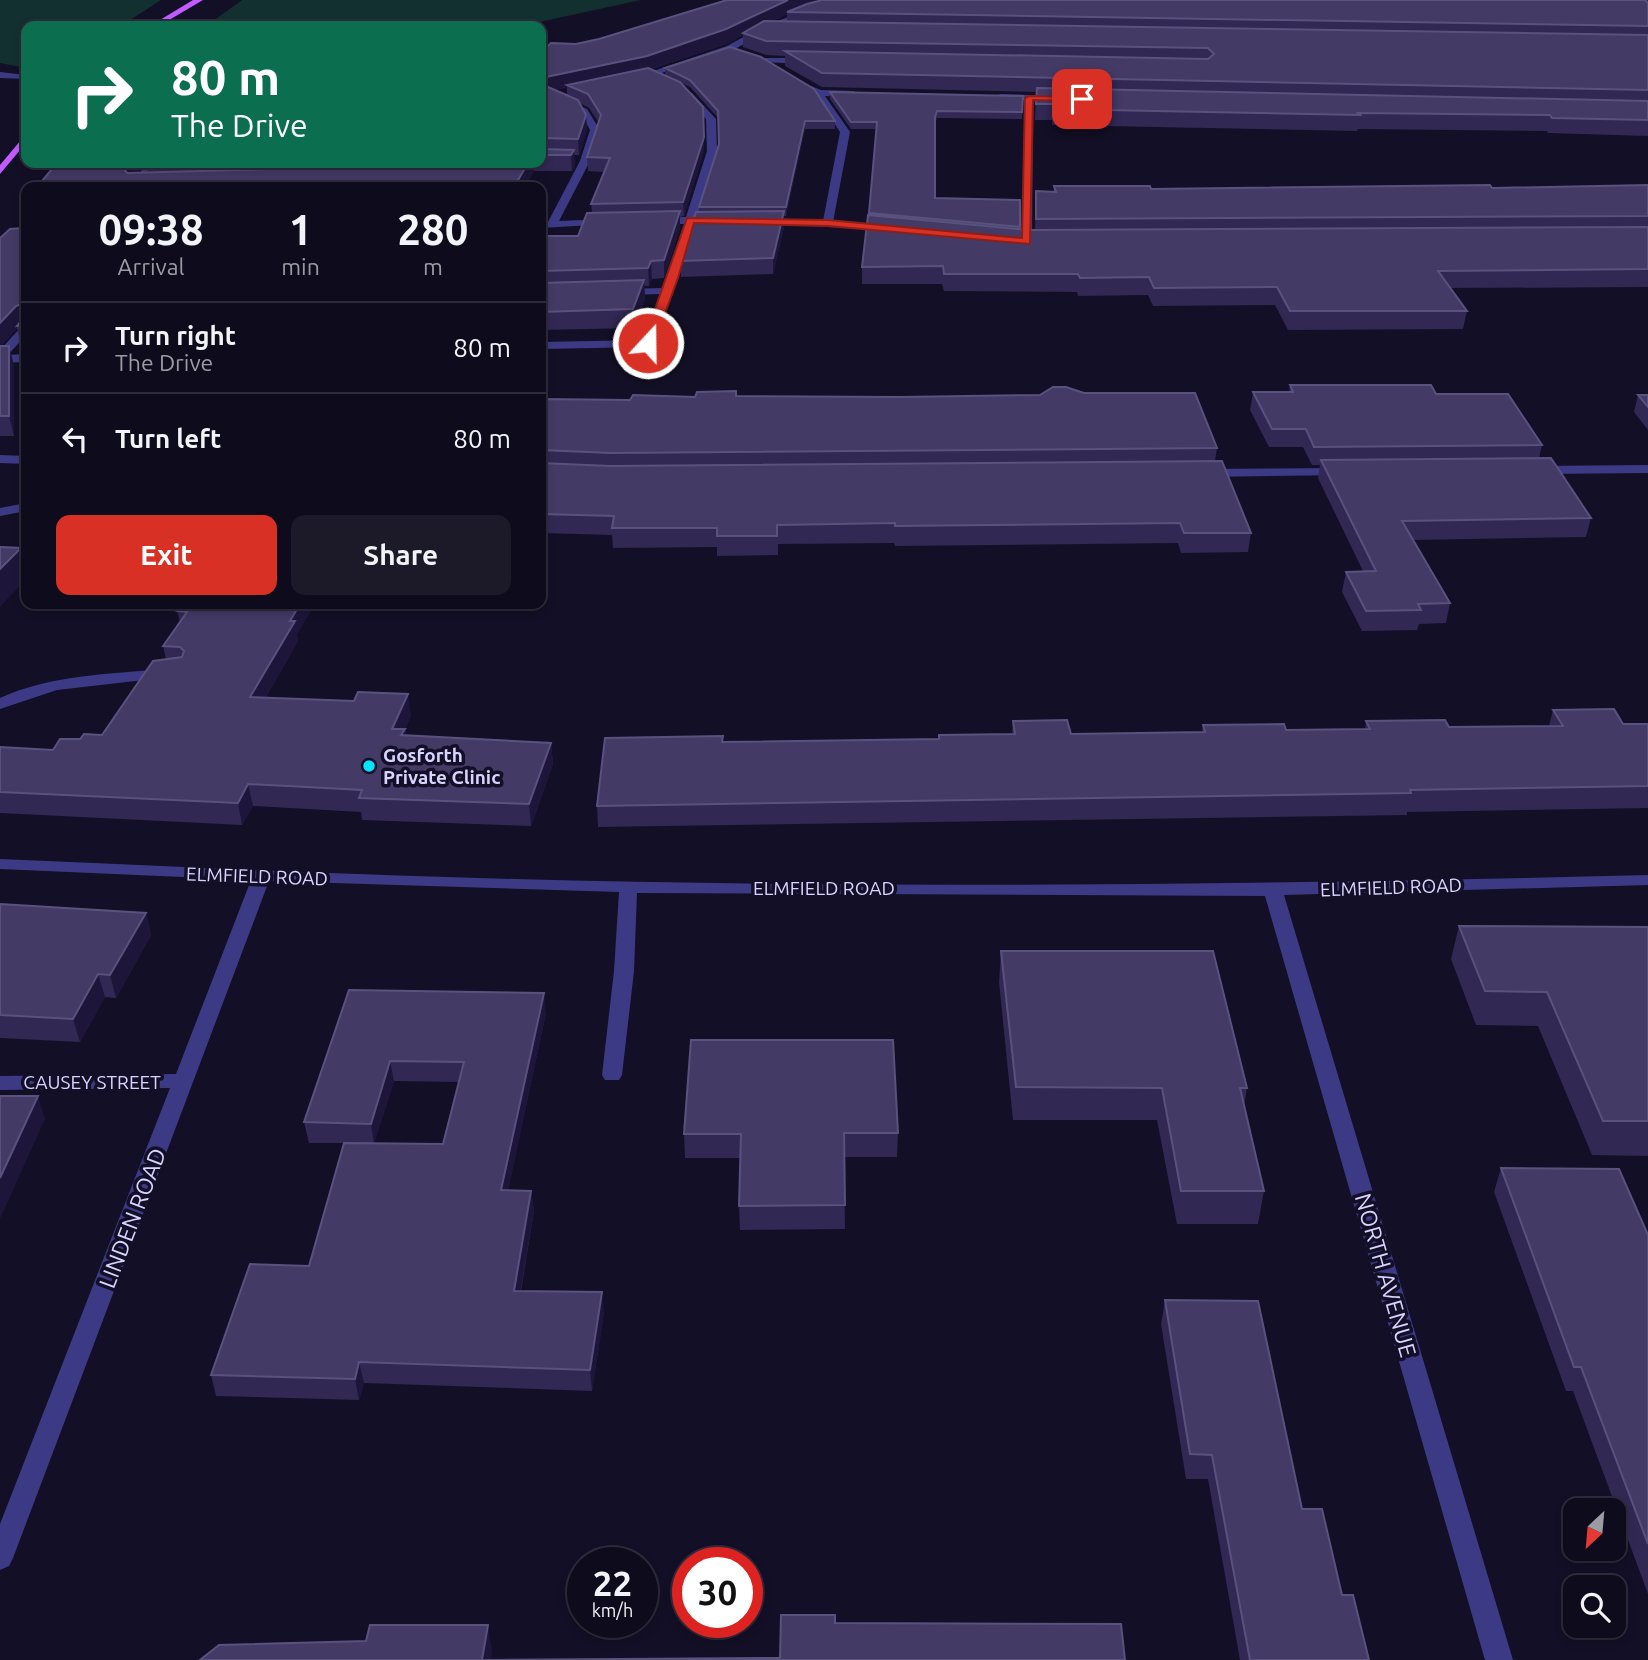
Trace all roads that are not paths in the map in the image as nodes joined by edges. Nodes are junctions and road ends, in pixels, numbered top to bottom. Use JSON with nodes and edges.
{"nodes":[{"id":1,"x":199,"y":0,"type":"edge"},
{"id":2,"x":815,"y":11,"type":"edge"},
{"id":3,"x":163,"y":21,"type":"edge"},
{"id":4,"x":763,"y":30,"type":"junction"},
{"id":5,"x":791,"y":30,"type":"edge"},
{"id":6,"x":730,"y":48,"type":"junction"},
{"id":7,"x":742,"y":52,"type":"edge"},
{"id":8,"x":754,"y":56,"type":"edge"},
{"id":9,"x":765,"y":60,"type":"junction"},
{"id":10,"x":820,"y":61,"type":"edge"},
{"id":11,"x":787,"y":74,"type":"edge"},
{"id":12,"x":0,"y":75,"type":"edge"},
{"id":13,"x":650,"y":75,"type":"junction"},
{"id":14,"x":21,"y":77,"type":"edge"},
{"id":15,"x":662,"y":80,"type":"edge"},
{"id":16,"x":798,"y":80,"type":"edge"},
{"id":17,"x":626,"y":81,"type":"edge"},
{"id":18,"x":685,"y":91,"type":"edge"},
{"id":19,"x":819,"y":93,"type":"junction"},
{"id":20,"x":859,"y":94,"type":"edge"},
{"id":21,"x":990,"y":97,"type":"edge"},
{"id":22,"x":1029,"y":98,"type":"junction"},
{"id":23,"x":1069,"y":99,"type":"edge"},
{"id":24,"x":562,"y":101,"type":"edge"},
{"id":25,"x":21,"y":146,"type":"edge"},
{"id":26,"x":0,"y":171,"type":"edge"},
{"id":27,"x":690,"y":220,"type":"junction"},
{"id":28,"x":727,"y":220,"type":"edge"},
{"id":29,"x":751,"y":220,"type":"edge"},
{"id":30,"x":649,"y":221,"type":"edge"},
{"id":31,"x":621,"y":222,"type":"edge"},
{"id":32,"x":828,"y":223,"type":"junction"},
{"id":33,"x":546,"y":224,"type":"edge"},
{"id":34,"x":905,"y":231,"type":"edge"},
{"id":35,"x":1041,"y":242,"type":"edge"},
{"id":36,"x":668,"y":291,"type":"junction"},
{"id":37,"x":604,"y":293,"type":"edge"},
{"id":38,"x":21,"y":334,"type":"edge"},
{"id":39,"x":546,"y":346,"type":"edge"},
{"id":40,"x":0,"y":358,"type":"edge"},
{"id":41,"x":21,"y":358,"type":"edge"},
{"id":42,"x":0,"y":459,"type":"edge"},
{"id":43,"x":21,"y":460,"type":"edge"},
{"id":44,"x":1648,"y":469,"type":"edge"},
{"id":45,"x":1524,"y":470,"type":"edge"},
{"id":46,"x":1358,"y":472,"type":"edge"},
{"id":47,"x":1192,"y":473,"type":"edge"},
{"id":48,"x":21,"y":509,"type":"edge"},
{"id":49,"x":0,"y":512,"type":"edge"},
{"id":50,"x":178,"y":673,"type":"edge"},
{"id":51,"x":0,"y":704,"type":"edge"},
{"id":52,"x":0,"y":864,"type":"edge"},
{"id":53,"x":262,"y":876,"type":"junction"},
{"id":54,"x":1648,"y":880,"type":"edge"},
{"id":55,"x":628,"y":887,"type":"junction"},
{"id":56,"x":1273,"y":890,"type":"junction"},
{"id":57,"x":612,"y":1075,"type":"dead end"},
{"id":58,"x":184,"y":1082,"type":"junction"},
{"id":59,"x":0,"y":1083,"type":"edge"},
{"id":60,"x":0,"y":1558,"type":"edge"},
{"id":61,"x":1499,"y":1660,"type":"edge"}],
"edges":[{"from":1,"to":3,"type":"main road"},
{"from":2,"to":4,"type":"street"},
{"from":4,"to":5,"type":"street"},
{"from":4,"to":6,"type":"street"},
{"from":6,"to":7,"type":"street"},
{"from":6,"to":13,"type":"street"},
{"from":8,"to":9,"type":"street"},
{"from":9,"to":10,"type":"street"},
{"from":9,"to":11,"type":"street"},
{"from":12,"to":14,"type":"street"},
{"from":13,"to":15,"type":"street"},
{"from":13,"to":17,"type":"street"},
{"from":16,"to":19,"type":"street"},
{"from":18,"to":27,"type":"street"},
{"from":19,"to":20,"type":"street"},
{"from":19,"to":32,"type":"street"},
{"from":21,"to":22,"type":"street"},
{"from":22,"to":23,"type":"street"},
{"from":22,"to":35,"type":"street"},
{"from":24,"to":33,"type":"street"},
{"from":25,"to":26,"type":"main road"},
{"from":27,"to":28,"type":"street"},
{"from":27,"to":30,"type":"street"},
{"from":27,"to":36,"type":"street"},
{"from":29,"to":32,"type":"street"},
{"from":31,"to":33,"type":"street"},
{"from":32,"to":34,"type":"street"},
{"from":36,"to":37,"type":"street"},
{"from":36,"to":39,"type":"street"},
{"from":38,"to":40,"type":"street"},
{"from":40,"to":41,"type":"street"},
{"from":42,"to":43,"type":"street"},
{"from":44,"to":45,"type":"street"},
{"from":46,"to":47,"type":"street"},
{"from":48,"to":49,"type":"street"},
{"from":50,"to":51,"type":"street"},
{"from":52,"to":53,"type":"street","name":"ELMFIELD ROAD"},
{"from":53,"to":55,"type":"street","name":"ELMFIELD ROAD"},
{"from":53,"to":58,"type":"street","name":"LINDEN ROAD"},
{"from":54,"to":56,"type":"street","name":"ELMFIELD ROAD"},
{"from":55,"to":56,"type":"street","name":"ELMFIELD ROAD"},
{"from":55,"to":57,"type":"street"},
{"from":56,"to":61,"type":"street","name":"NORTH AVENUE"},
{"from":58,"to":59,"type":"street","name":"CAUSEY STREET"},
{"from":58,"to":60,"type":"street","name":"LINDEN ROAD"}]}
